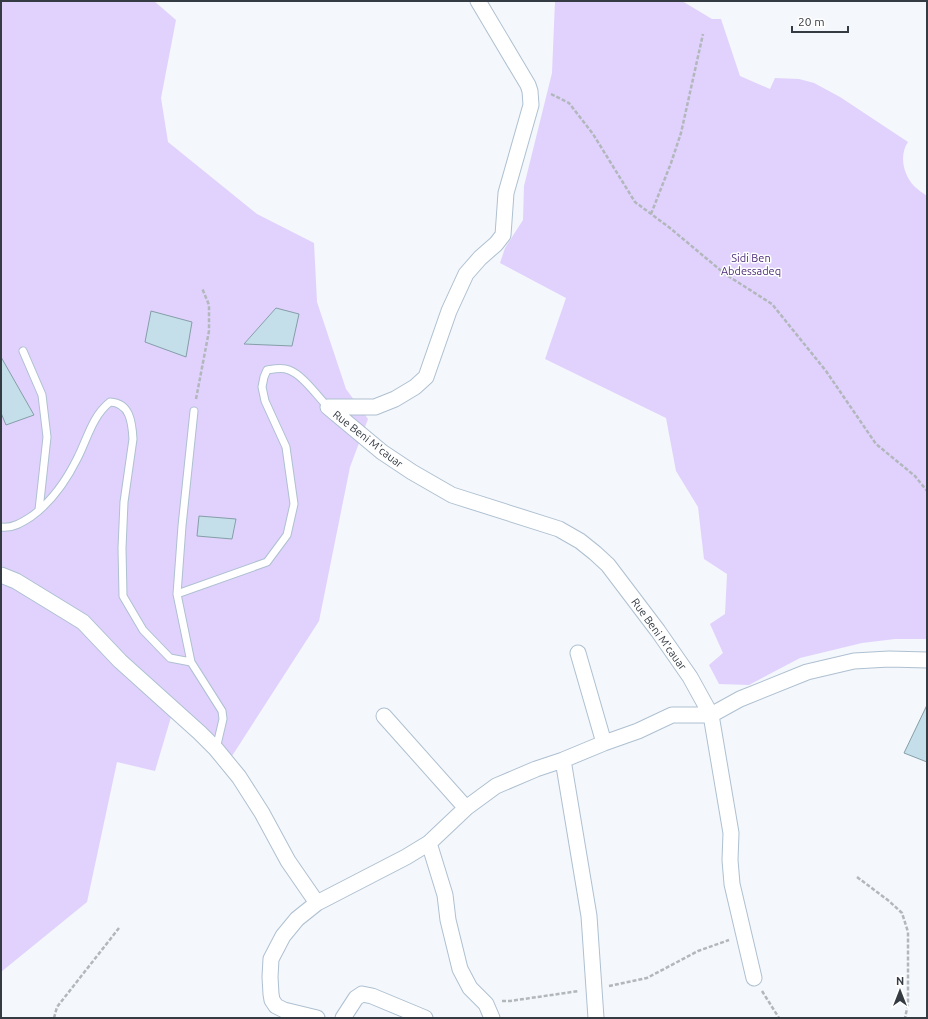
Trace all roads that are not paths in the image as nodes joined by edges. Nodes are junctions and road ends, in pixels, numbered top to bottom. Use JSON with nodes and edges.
{"nodes":[{"id":1,"x":478,"y":1,"type":"edge"},
{"id":2,"x":23,"y":351,"type":"dead end"},
{"id":3,"x":328,"y":407,"type":"junction"},
{"id":4,"x":194,"y":411,"type":"road end"},
{"id":5,"x":39,"y":510,"type":"junction"},
{"id":6,"x":1,"y":527,"type":"edge"},
{"id":7,"x":1,"y":575,"type":"edge"},
{"id":8,"x":177,"y":594,"type":"junction"},
{"id":9,"x":578,"y":653,"type":"dead end"},
{"id":10,"x":927,"y":660,"type":"edge"},
{"id":11,"x":191,"y":662,"type":"junction"},
{"id":12,"x":384,"y":716,"type":"dead end"},
{"id":13,"x":711,"y":716,"type":"junction"},
{"id":14,"x":604,"y":743,"type":"junction"},
{"id":15,"x":216,"y":749,"type":"junction"},
{"id":16,"x":563,"y":760,"type":"junction"},
{"id":17,"x":466,"y":808,"type":"junction"},
{"id":18,"x":429,"y":843,"type":"junction"},
{"id":19,"x":317,"y":903,"type":"junction"},
{"id":20,"x":754,"y":978,"type":"road end"},
{"id":21,"x":276,"y":1012,"type":"edge"},
{"id":22,"x":317,"y":1018,"type":"edge"},
{"id":23,"x":343,"y":1018,"type":"edge"},
{"id":24,"x":425,"y":1018,"type":"edge"},
{"id":25,"x":492,"y":1018,"type":"edge"},
{"id":26,"x":596,"y":1018,"type":"edge"}],
"edges":[{"from":1,"to":3,"type":"street"},
{"from":2,"to":5,"type":"lane"},
{"from":3,"to":8,"type":"lane"},
{"from":3,"to":13,"type":"street","name":"Rue Beni M'cauar"},
{"from":4,"to":8,"type":"lane"},
{"from":5,"to":6,"type":"lane"},
{"from":5,"to":11,"type":"lane"},
{"from":7,"to":15,"type":"street"},
{"from":8,"to":11,"type":"lane"},
{"from":9,"to":14,"type":"street"},
{"from":10,"to":13,"type":"street"},
{"from":11,"to":15,"type":"lane"},
{"from":12,"to":17,"type":"street"},
{"from":13,"to":14,"type":"street"},
{"from":13,"to":20,"type":"street","name":"Rue Beni M'cauar"},
{"from":14,"to":16,"type":"street"},
{"from":15,"to":19,"type":"street"},
{"from":16,"to":17,"type":"street"},
{"from":16,"to":26,"type":"street"},
{"from":17,"to":18,"type":"street"},
{"from":18,"to":19,"type":"street"},
{"from":18,"to":25,"type":"street"},
{"from":19,"to":21,"type":"street"},
{"from":21,"to":22,"type":"street"},
{"from":23,"to":24,"type":"street"}]}
